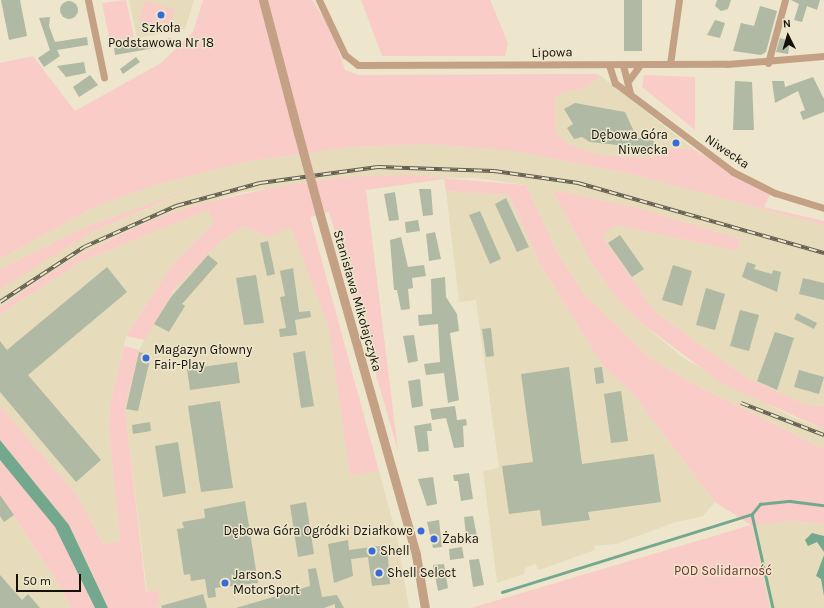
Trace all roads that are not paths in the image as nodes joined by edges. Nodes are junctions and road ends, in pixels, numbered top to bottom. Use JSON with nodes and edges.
{"nodes":[{"id":1,"x":88,"y":0,"type":"edge"},
{"id":2,"x":264,"y":0,"type":"edge"},
{"id":3,"x":319,"y":0,"type":"edge"},
{"id":4,"x":679,"y":0,"type":"edge"},
{"id":5,"x":785,"y":0,"type":"edge"},
{"id":6,"x":824,"y":56,"type":"edge"},
{"id":7,"x":768,"y":63,"type":"junction"},
{"id":8,"x":670,"y":64,"type":"junction"},
{"id":9,"x":609,"y":65,"type":"junction"},
{"id":10,"x":623,"y":65,"type":"junction"},
{"id":11,"x":640,"y":65,"type":"junction"},
{"id":12,"x":104,"y":77,"type":"dead end"},
{"id":13,"x":629,"y":80,"type":"junction"},
{"id":14,"x":630,"y":94,"type":"junction"},
{"id":15,"x":824,"y":208,"type":"edge"},
{"id":16,"x":425,"y":608,"type":"edge"}],
"edges":[{"from":1,"to":12,"type":"street"},
{"from":2,"to":16,"type":"street","name":"Stanisława Mikołajczyka","bridge":true},
{"from":3,"to":9,"type":"street","name":"Lipowa"},
{"from":4,"to":8,"type":"street"},
{"from":5,"to":7,"type":"street"},
{"from":6,"to":7,"type":"street","name":"Lipowa"},
{"from":7,"to":8,"type":"street","name":"Lipowa"},
{"from":8,"to":11,"type":"street","name":"Lipowa"},
{"from":9,"to":10,"type":"street","name":"Lipowa"},
{"from":9,"to":14,"type":"street","name":"Niwecka"},
{"from":10,"to":11,"type":"street","name":"Lipowa"},
{"from":10,"to":13,"type":"street"},
{"from":11,"to":13,"type":"street"},
{"from":13,"to":14,"type":"street"},
{"from":14,"to":15,"type":"street","name":"Niwecka"}]}
